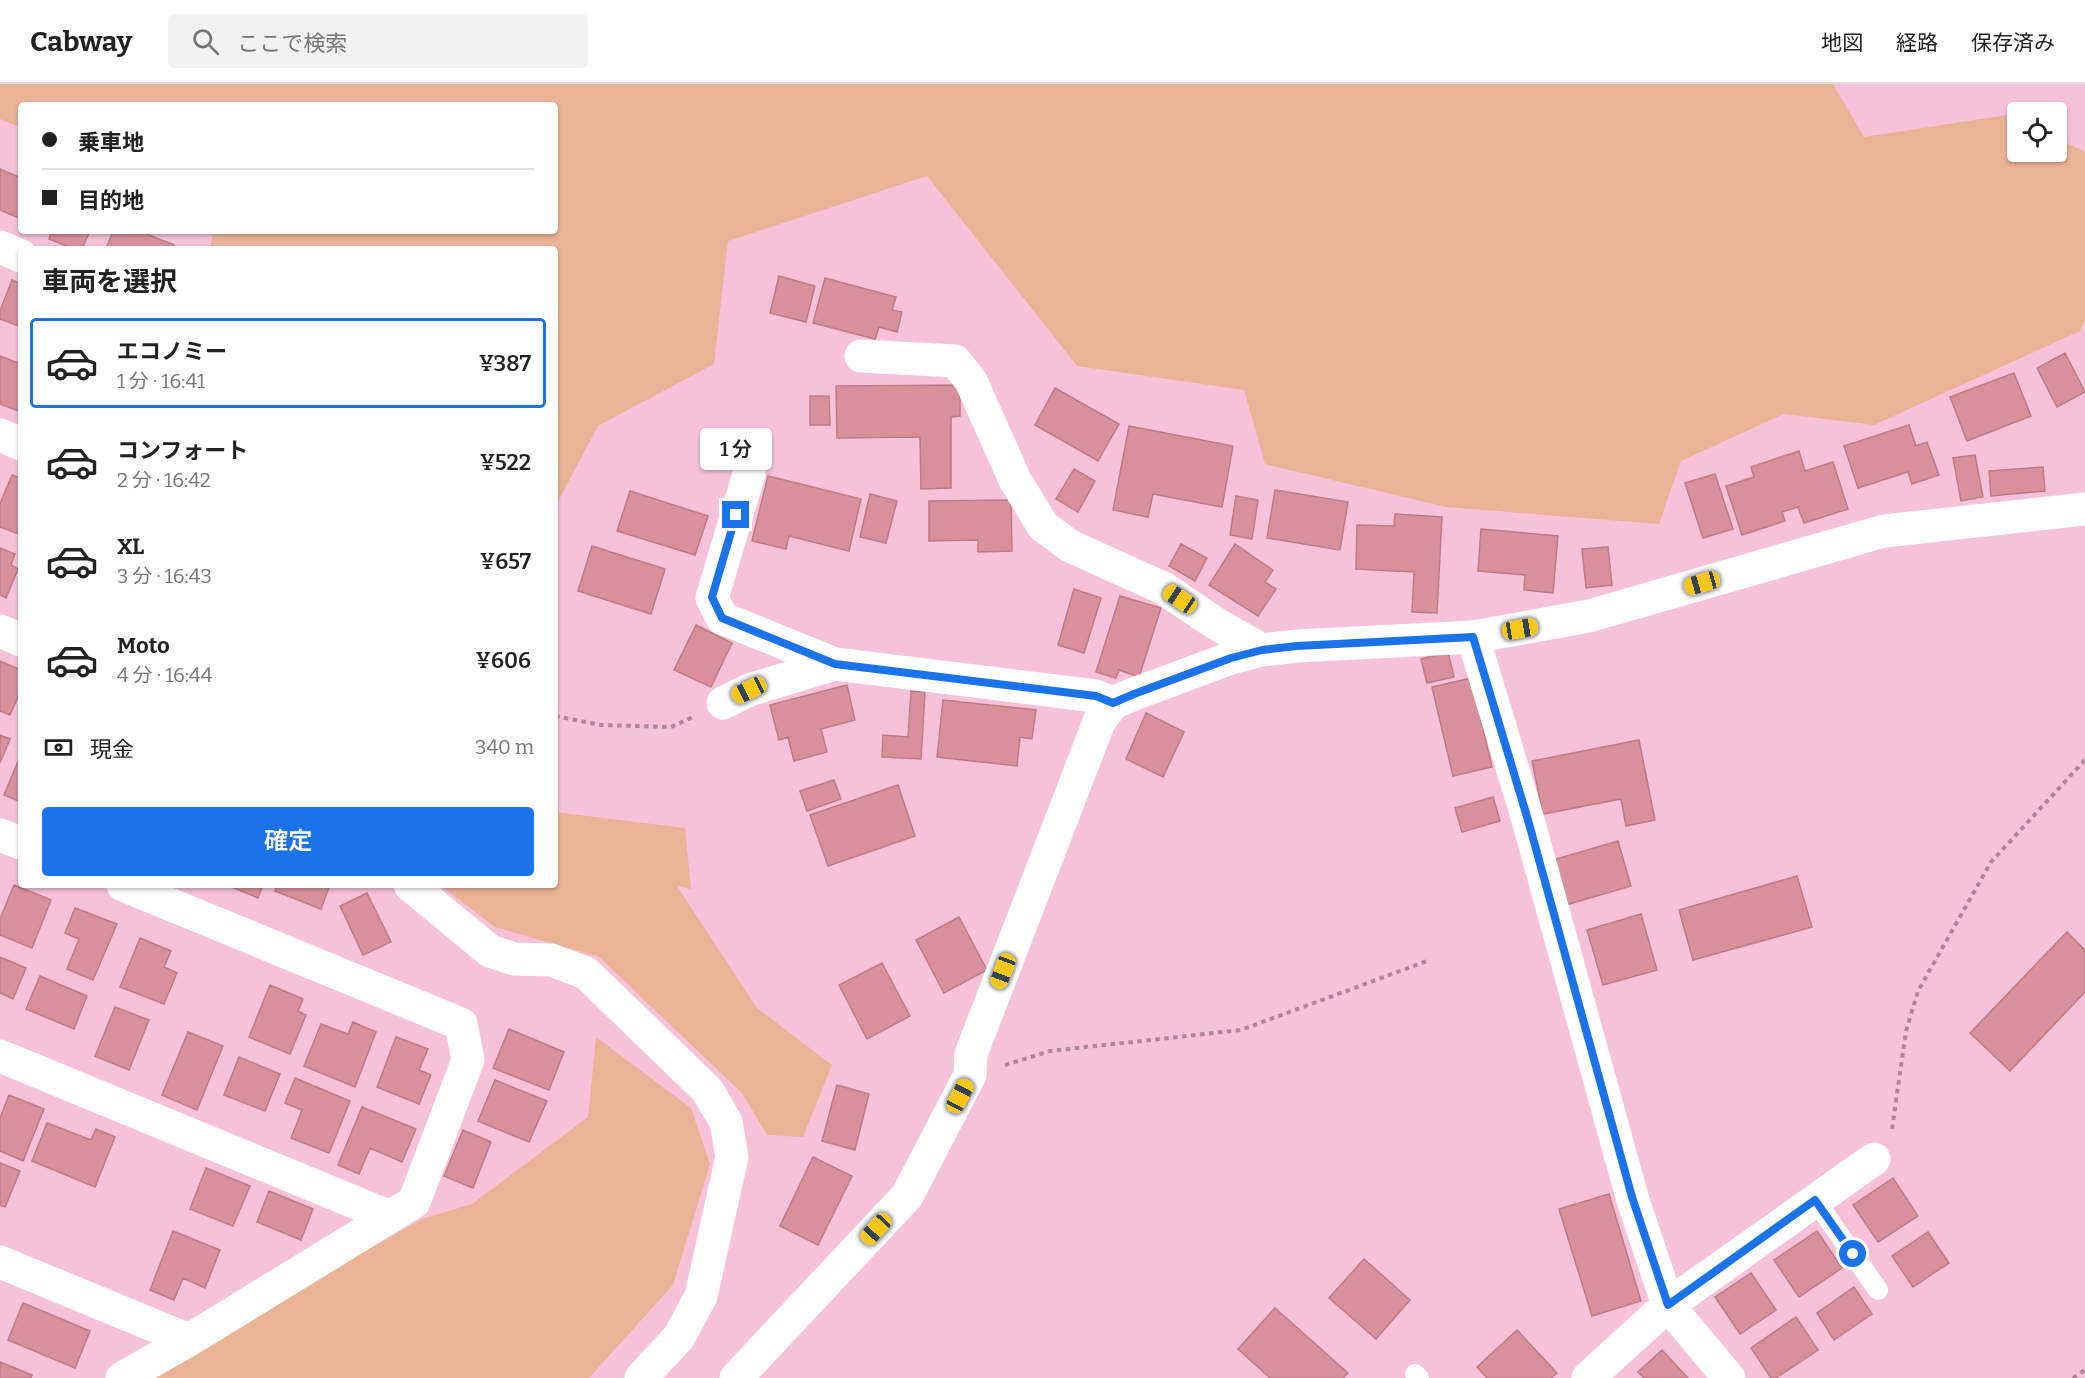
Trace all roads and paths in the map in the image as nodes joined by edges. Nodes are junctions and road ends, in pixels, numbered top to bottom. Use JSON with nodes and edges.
{"nodes":[{"id":1,"x":0,"y":247,"type":"edge"},
{"id":2,"x":18,"y":255,"type":"edge"},
{"id":3,"x":861,"y":356,"type":"dead end"},
{"id":4,"x":0,"y":435,"type":"edge"},
{"id":5,"x":18,"y":443,"type":"edge"},
{"id":6,"x":749,"y":474,"type":"dead end"},
{"id":7,"x":2085,"y":509,"type":"edge"},
{"id":8,"x":0,"y":631,"type":"edge"},
{"id":9,"x":1473,"y":637,"type":"junction"},
{"id":10,"x":18,"y":639,"type":"edge"},
{"id":11,"x":1262,"y":650,"type":"junction"},
{"id":12,"x":835,"y":664,"type":"junction"},
{"id":13,"x":723,"y":703,"type":"joint"},
{"id":14,"x":1113,"y":703,"type":"junction"},
{"id":15,"x":558,"y":717,"type":"edge"},
{"id":16,"x":2085,"y":759,"type":"edge"},
{"id":17,"x":0,"y":835,"type":"edge"},
{"id":18,"x":18,"y":842,"type":"edge"},
{"id":19,"x":130,"y":888,"type":"edge"},
{"id":20,"x":414,"y":888,"type":"edge"},
{"id":21,"x":1426,"y":961,"type":"dead end"},
{"id":22,"x":0,"y":1056,"type":"edge"},
{"id":23,"x":970,"y":1076,"type":"junction"},
{"id":24,"x":1874,"y":1159,"type":"joint"},
{"id":25,"x":1815,"y":1200,"type":"junction"},
{"id":26,"x":388,"y":1216,"type":"junction"},
{"id":27,"x":0,"y":1262,"type":"edge"},
{"id":28,"x":1878,"y":1290,"type":"dead end"},
{"id":29,"x":1668,"y":1305,"type":"junction"},
{"id":30,"x":189,"y":1340,"type":"junction"},
{"id":31,"x":2085,"y":1370,"type":"edge"},
{"id":32,"x":122,"y":1378,"type":"edge"},
{"id":33,"x":641,"y":1378,"type":"edge"},
{"id":34,"x":736,"y":1378,"type":"edge"},
{"id":35,"x":1588,"y":1378,"type":"edge"},
{"id":36,"x":1729,"y":1378,"type":"edge"},
{"id":37,"x":2073,"y":1378,"type":"edge"}],
"edges":[{"from":1,"to":2,"type":"street"},
{"from":3,"to":11,"type":"street"},
{"from":4,"to":5,"type":"street"},
{"from":6,"to":12,"type":"street"},
{"from":7,"to":9,"type":"street"},
{"from":8,"to":10,"type":"street"},
{"from":9,"to":11,"type":"street"},
{"from":9,"to":29,"type":"street"},
{"from":11,"to":14,"type":"street"},
{"from":12,"to":13,"type":"street"},
{"from":12,"to":14,"type":"street"},
{"from":13,"to":15,"type":"path"},
{"from":14,"to":23,"type":"street"},
{"from":16,"to":24,"type":"path"},
{"from":17,"to":18,"type":"street"},
{"from":19,"to":26,"type":"street"},
{"from":20,"to":33,"type":"street"},
{"from":21,"to":23,"type":"path"},
{"from":22,"to":26,"type":"street"},
{"from":23,"to":34,"type":"street"},
{"from":24,"to":25,"type":"street"},
{"from":25,"to":28,"type":"lane"},
{"from":25,"to":29,"type":"street"},
{"from":26,"to":30,"type":"street"},
{"from":27,"to":30,"type":"street"},
{"from":29,"to":35,"type":"street"},
{"from":29,"to":36,"type":"street"},
{"from":30,"to":32,"type":"street"},
{"from":31,"to":37,"type":"path"}]}
